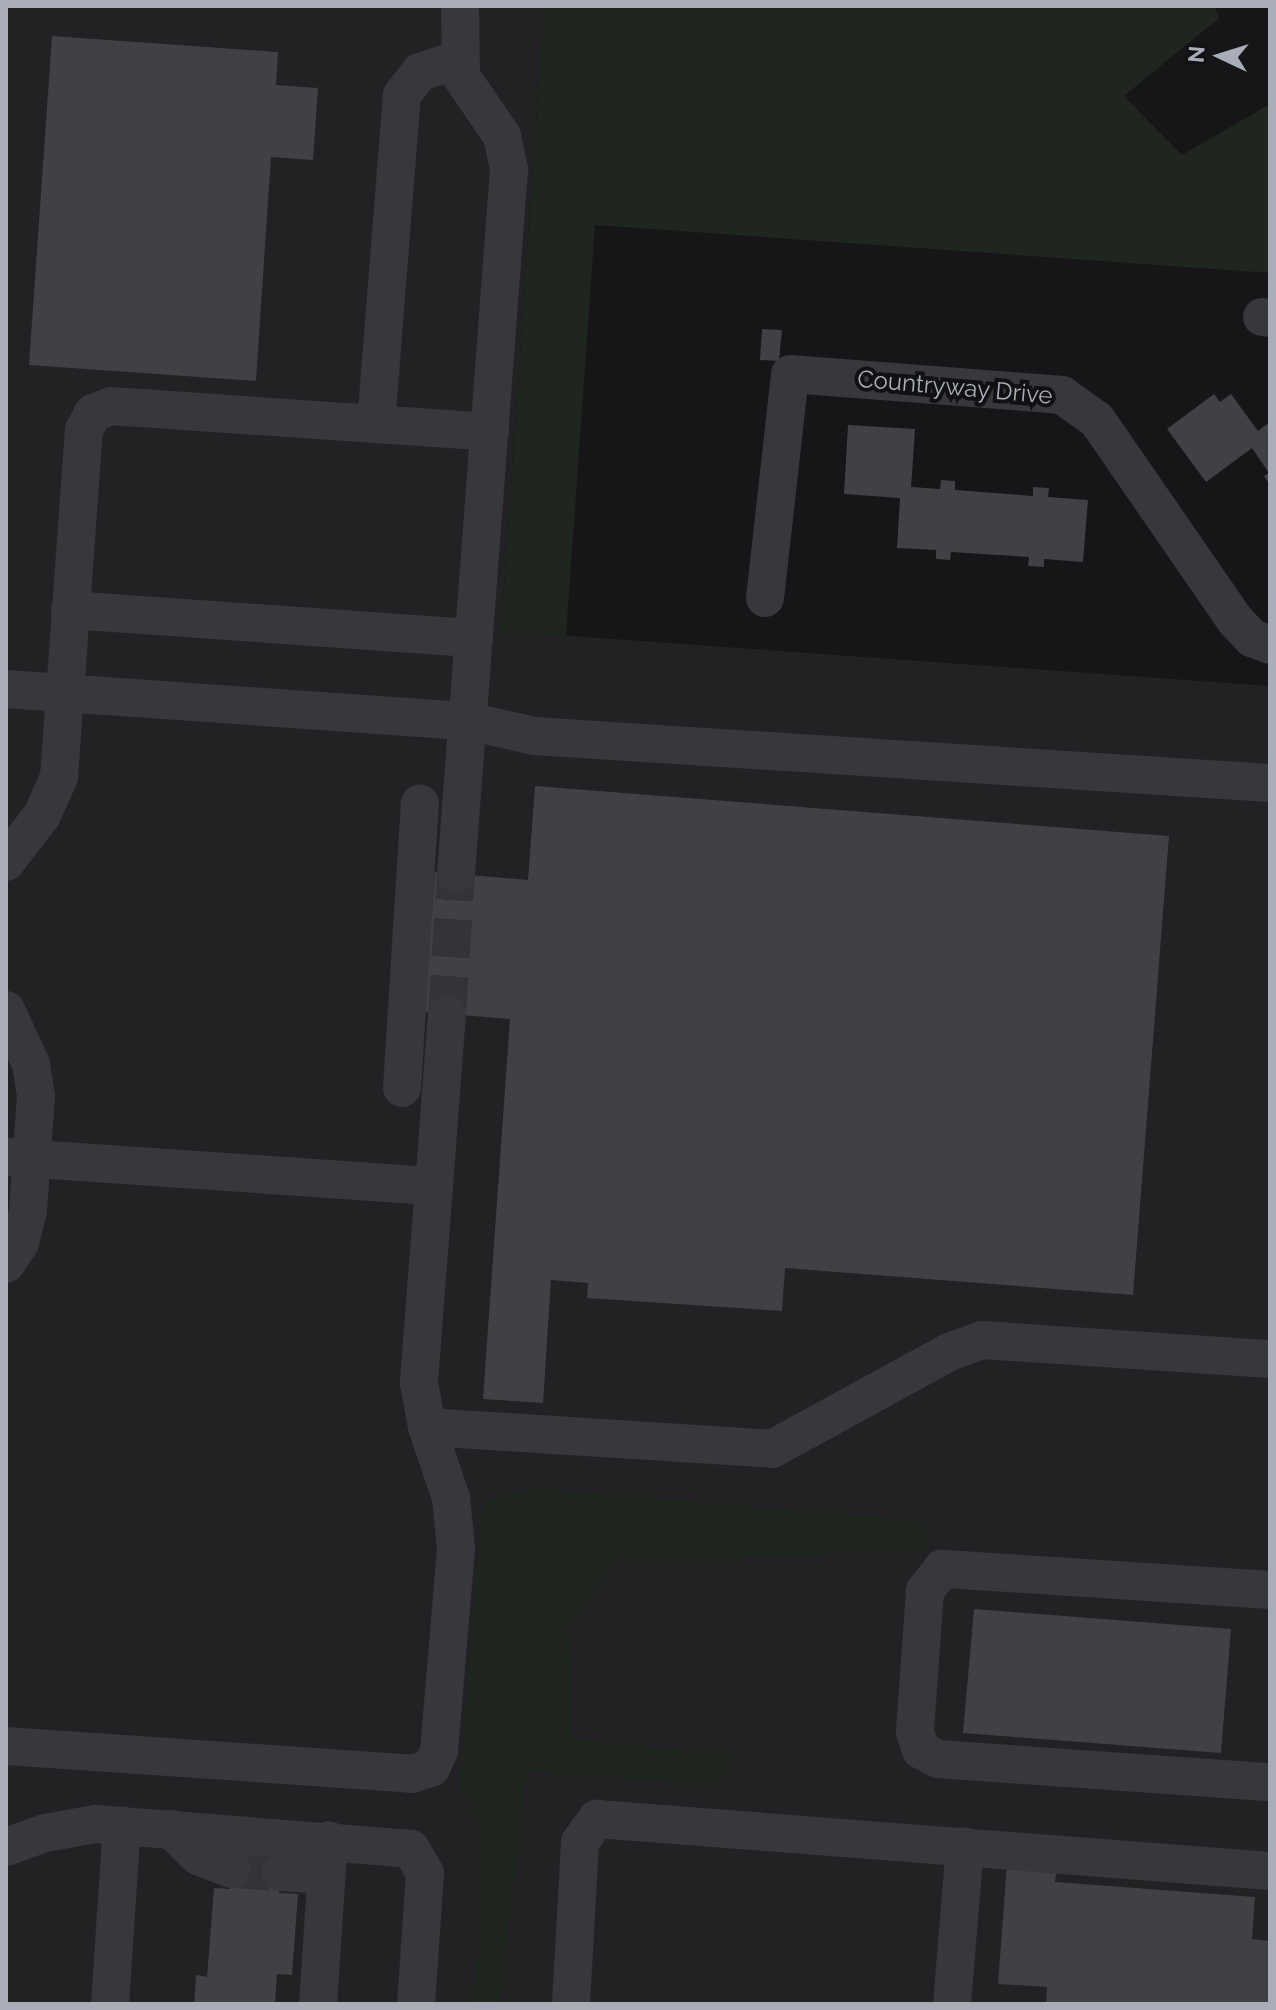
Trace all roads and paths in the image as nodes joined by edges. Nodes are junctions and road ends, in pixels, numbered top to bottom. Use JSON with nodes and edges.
{"nodes":[{"id":1,"x":460,"y":6,"type":"edge"},
{"id":2,"x":458,"y":60,"type":"junction"},
{"id":3,"x":376,"y":424,"type":"junction"},
{"id":4,"x":490,"y":432,"type":"junction"},
{"id":5,"x":765,"y":598,"type":"dead end"},
{"id":6,"x":70,"y":610,"type":"junction"},
{"id":7,"x":474,"y":638,"type":"junction"},
{"id":8,"x":1270,"y":645,"type":"edge"},
{"id":9,"x":6,"y":689,"type":"edge"},
{"id":10,"x":65,"y":693,"type":"junction"},
{"id":11,"x":468,"y":721,"type":"junction"},
{"id":12,"x":1270,"y":783,"type":"edge"},
{"id":13,"x":420,"y":804,"type":"dead end"},
{"id":14,"x":6,"y":862,"type":"edge"},
{"id":15,"x":456,"y":874,"type":"tunnel mouth"},
{"id":16,"x":6,"y":1010,"type":"edge"},
{"id":17,"x":447,"y":1014,"type":"tunnel mouth"},
{"id":18,"x":402,"y":1088,"type":"dead end"},
{"id":19,"x":19,"y":1158,"type":"edge"},
{"id":20,"x":434,"y":1186,"type":"junction"},
{"id":21,"x":6,"y":1264,"type":"edge"},
{"id":22,"x":1270,"y":1359,"type":"edge"},
{"id":23,"x":427,"y":1427,"type":"junction"},
{"id":24,"x":1270,"y":1590,"type":"edge"},
{"id":25,"x":6,"y":1746,"type":"edge"},
{"id":26,"x":1270,"y":1782,"type":"edge"},
{"id":27,"x":122,"y":1825,"type":"junction"},
{"id":28,"x":171,"y":1829,"type":"junction"},
{"id":29,"x":6,"y":1847,"type":"edge"},
{"id":30,"x":965,"y":1847,"type":"junction"},
{"id":31,"x":327,"y":1858,"type":"junction"},
{"id":32,"x":232,"y":1869,"type":"tunnel mouth"},
{"id":33,"x":1270,"y":1871,"type":"edge"},
{"id":34,"x":281,"y":1872,"type":"tunnel mouth"},
{"id":35,"x":110,"y":2004,"type":"edge"},
{"id":36,"x":318,"y":2004,"type":"edge"},
{"id":37,"x":416,"y":2004,"type":"edge"},
{"id":38,"x":571,"y":2004,"type":"edge"},
{"id":39,"x":952,"y":2004,"type":"edge"}],
"edges":[{"from":1,"to":2,"type":"street"},
{"from":2,"to":3,"type":"street"},
{"from":2,"to":4,"type":"street"},
{"from":3,"to":4,"type":"street"},
{"from":3,"to":6,"type":"street"},
{"from":4,"to":7,"type":"street"},
{"from":5,"to":8,"type":"street","name":"Countryway Drive"},
{"from":6,"to":7,"type":"street"},
{"from":6,"to":10,"type":"street"},
{"from":7,"to":11,"type":"street"},
{"from":9,"to":10,"type":"street"},
{"from":10,"to":11,"type":"street"},
{"from":10,"to":14,"type":"street"},
{"from":11,"to":12,"type":"street"},
{"from":11,"to":15,"type":"street"},
{"from":13,"to":18,"type":"street"},
{"from":16,"to":19,"type":"street"},
{"from":17,"to":20,"type":"street"},
{"from":19,"to":20,"type":"street"},
{"from":19,"to":21,"type":"street"},
{"from":20,"to":23,"type":"street"},
{"from":22,"to":23,"type":"street"},
{"from":23,"to":25,"type":"street"},
{"from":24,"to":26,"type":"street"},
{"from":27,"to":28,"type":"street"},
{"from":27,"to":29,"type":"street"},
{"from":27,"to":35,"type":"street"},
{"from":28,"to":31,"type":"street"},
{"from":28,"to":32,"type":"street"},
{"from":30,"to":33,"type":"street"},
{"from":30,"to":38,"type":"street"},
{"from":30,"to":39,"type":"street"},
{"from":31,"to":34,"type":"street"},
{"from":31,"to":36,"type":"street"},
{"from":31,"to":37,"type":"street"}]}
